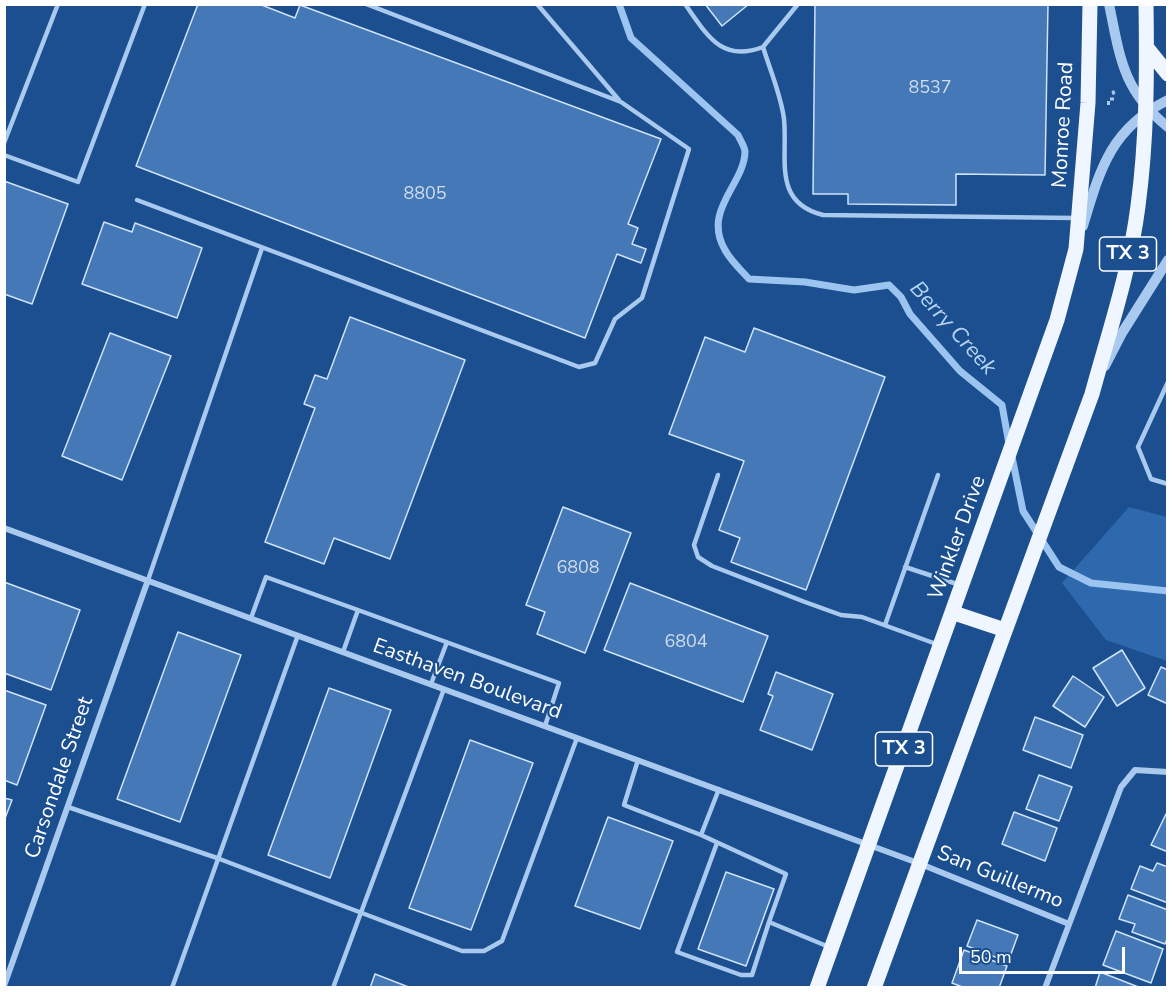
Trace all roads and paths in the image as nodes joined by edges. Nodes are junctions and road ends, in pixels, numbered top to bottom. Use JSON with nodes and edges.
{"nodes":[{"id":1,"x":58,"y":4,"type":"edge"},
{"id":2,"x":145,"y":4,"type":"edge"},
{"id":3,"x":366,"y":4,"type":"edge"},
{"id":4,"x":537,"y":4,"type":"edge"},
{"id":5,"x":685,"y":4,"type":"edge"},
{"id":6,"x":798,"y":4,"type":"edge"},
{"id":7,"x":1090,"y":4,"type":"edge"},
{"id":8,"x":1109,"y":4,"type":"edge"},
{"id":9,"x":1146,"y":4,"type":"edge"},
{"id":10,"x":763,"y":47,"type":"junction"},
{"id":11,"x":1147,"y":48,"type":"junction"},
{"id":12,"x":1167,"y":74,"type":"edge"},
{"id":13,"x":1119,"y":91,"type":"dead end"},
{"id":14,"x":1167,"y":100,"type":"edge"},
{"id":15,"x":621,"y":102,"type":"junction"},
{"id":16,"x":1107,"y":102,"type":"dead end"},
{"id":17,"x":1147,"y":110,"type":"junction"},
{"id":18,"x":1167,"y":127,"type":"edge"},
{"id":19,"x":4,"y":143,"type":"edge"},
{"id":20,"x":4,"y":155,"type":"edge"},
{"id":21,"x":137,"y":200,"type":"dead end"},
{"id":22,"x":1079,"y":218,"type":"junction"},
{"id":23,"x":262,"y":248,"type":"junction"},
{"id":24,"x":1076,"y":249,"type":"junction"},
{"id":25,"x":1167,"y":260,"type":"edge"},
{"id":26,"x":1167,"y":382,"type":"edge"},
{"id":27,"x":1092,"y":394,"type":"junction"},
{"id":28,"x":718,"y":475,"type":"dead end"},
{"id":29,"x":938,"y":475,"type":"dead end"},
{"id":30,"x":1167,"y":484,"type":"edge"},
{"id":31,"x":4,"y":528,"type":"edge"},
{"id":32,"x":905,"y":567,"type":"junction"},
{"id":33,"x":148,"y":580,"type":"junction"},
{"id":34,"x":963,"y":586,"type":"junction"},
{"id":35,"x":358,"y":610,"type":"junction"},
{"id":36,"x":954,"y":613,"type":"junction"},
{"id":37,"x":251,"y":618,"type":"junction"},
{"id":38,"x":885,"y":625,"type":"junction"},
{"id":39,"x":1005,"y":630,"type":"junction"},
{"id":40,"x":298,"y":635,"type":"junction"},
{"id":41,"x":447,"y":642,"type":"junction"},
{"id":42,"x":941,"y":646,"type":"junction"},
{"id":43,"x":343,"y":652,"type":"junction"},
{"id":44,"x":431,"y":684,"type":"junction"},
{"id":45,"x":444,"y":689,"type":"junction"},
{"id":46,"x":544,"y":726,"type":"junction"},
{"id":47,"x":577,"y":738,"type":"junction"},
{"id":48,"x":638,"y":760,"type":"junction"},
{"id":49,"x":1167,"y":772,"type":"edge"},
{"id":50,"x":718,"y":789,"type":"junction"},
{"id":51,"x":68,"y":807,"type":"junction"},
{"id":52,"x":701,"y":835,"type":"junction"},
{"id":53,"x":717,"y":843,"type":"junction"},
{"id":54,"x":869,"y":845,"type":"junction"},
{"id":55,"x":217,"y":858,"type":"junction"},
{"id":56,"x":918,"y":863,"type":"junction"},
{"id":57,"x":361,"y":912,"type":"junction"},
{"id":58,"x":769,"y":922,"type":"junction"},
{"id":59,"x":1069,"y":924,"type":"junction"},
{"id":60,"x":832,"y":948,"type":"junction"},
{"id":61,"x":4,"y":986,"type":"edge"},
{"id":62,"x":172,"y":987,"type":"edge"},
{"id":63,"x":333,"y":987,"type":"edge"},
{"id":64,"x":817,"y":987,"type":"edge"},
{"id":65,"x":874,"y":987,"type":"edge"},
{"id":66,"x":1046,"y":987,"type":"edge"}],
"edges":[{"from":1,"to":19,"type":"lane"},
{"from":2,"to":20,"type":"lane"},
{"from":3,"to":15,"type":"lane"},
{"from":4,"to":15,"type":"lane"},
{"from":5,"to":10,"type":"lane"},
{"from":6,"to":10,"type":"lane"},
{"from":7,"to":22,"type":"main road","name":"Monroe Road","number":"TX 3"},
{"from":8,"to":17,"type":"street"},
{"from":9,"to":11,"type":"main road","number":"TX 3"},
{"from":10,"to":22,"type":"lane"},
{"from":11,"to":12,"type":"main road"},
{"from":11,"to":17,"type":"main road","number":"TX 3"},
{"from":13,"to":16,"type":"path"},
{"from":14,"to":17,"type":"street","name":"Winkler Drive"},
{"from":15,"to":23,"type":"lane"},
{"from":17,"to":18,"type":"street"},
{"from":17,"to":24,"type":"street","name":"Winkler Drive"},
{"from":17,"to":27,"type":"main road","number":"TX 3"},
{"from":21,"to":23,"type":"lane"},
{"from":22,"to":24,"type":"main road","name":"Monroe Road","number":"TX 3"},
{"from":23,"to":33,"type":"lane"},
{"from":24,"to":34,"type":"main road","name":"Winkler Drive","number":"TX 3"},
{"from":25,"to":27,"type":"street"},
{"from":26,"to":30,"type":"lane"},
{"from":27,"to":39,"type":"main road","number":"TX 3"},
{"from":28,"to":38,"type":"lane"},
{"from":29,"to":32,"type":"lane"},
{"from":31,"to":33,"type":"street","name":"Easthaven Boulevard"},
{"from":32,"to":34,"type":"lane"},
{"from":32,"to":38,"type":"lane"},
{"from":33,"to":37,"type":"street","name":"Easthaven Boulevard"},
{"from":33,"to":51,"type":"street","name":"Carsondale Street"},
{"from":34,"to":36,"type":"main road","name":"Winkler Drive","number":"TX 3"},
{"from":35,"to":37,"type":"lane"},
{"from":35,"to":41,"type":"lane"},
{"from":35,"to":43,"type":"lane"},
{"from":36,"to":39,"type":"main road"},
{"from":36,"to":42,"type":"main road","name":"Winkler Drive","number":"TX 3"},
{"from":37,"to":40,"type":"street","name":"Easthaven Boulevard"},
{"from":38,"to":42,"type":"lane"},
{"from":39,"to":56,"type":"main road","number":"TX 3"},
{"from":40,"to":43,"type":"street","name":"Easthaven Boulevard"},
{"from":40,"to":55,"type":"lane"},
{"from":41,"to":44,"type":"lane"},
{"from":41,"to":46,"type":"lane"},
{"from":42,"to":54,"type":"main road","name":"Winkler Drive","number":"TX 3"},
{"from":43,"to":44,"type":"street","name":"Easthaven Boulevard"},
{"from":44,"to":45,"type":"street","name":"Easthaven Boulevard"},
{"from":45,"to":46,"type":"street","name":"Easthaven Boulevard"},
{"from":45,"to":57,"type":"lane"},
{"from":46,"to":47,"type":"street","name":"Easthaven Boulevard"},
{"from":47,"to":48,"type":"street","name":"Easthaven Boulevard"},
{"from":47,"to":57,"type":"lane"},
{"from":48,"to":50,"type":"street","name":"Easthaven Boulevard"},
{"from":48,"to":52,"type":"lane"},
{"from":49,"to":59,"type":"street"},
{"from":50,"to":52,"type":"lane"},
{"from":50,"to":54,"type":"street","name":"Easthaven Boulevard"},
{"from":51,"to":55,"type":"lane"},
{"from":51,"to":61,"type":"street","name":"Carsondale Street"},
{"from":52,"to":53,"type":"lane"},
{"from":53,"to":58,"type":"lane"},
{"from":53,"to":58,"type":"lane"},
{"from":54,"to":56,"type":"street","name":"Easthaven Boulevard"},
{"from":54,"to":60,"type":"main road","name":"Winkler Drive","number":"TX 3"},
{"from":55,"to":57,"type":"lane"},
{"from":55,"to":62,"type":"lane"},
{"from":56,"to":59,"type":"street","name":"San Guillermo"},
{"from":56,"to":65,"type":"main road","number":"TX 3"},
{"from":57,"to":63,"type":"lane"},
{"from":58,"to":60,"type":"lane"},
{"from":59,"to":66,"type":"street"},
{"from":60,"to":64,"type":"main road","name":"Winkler Drive","number":"TX 3"}]}
